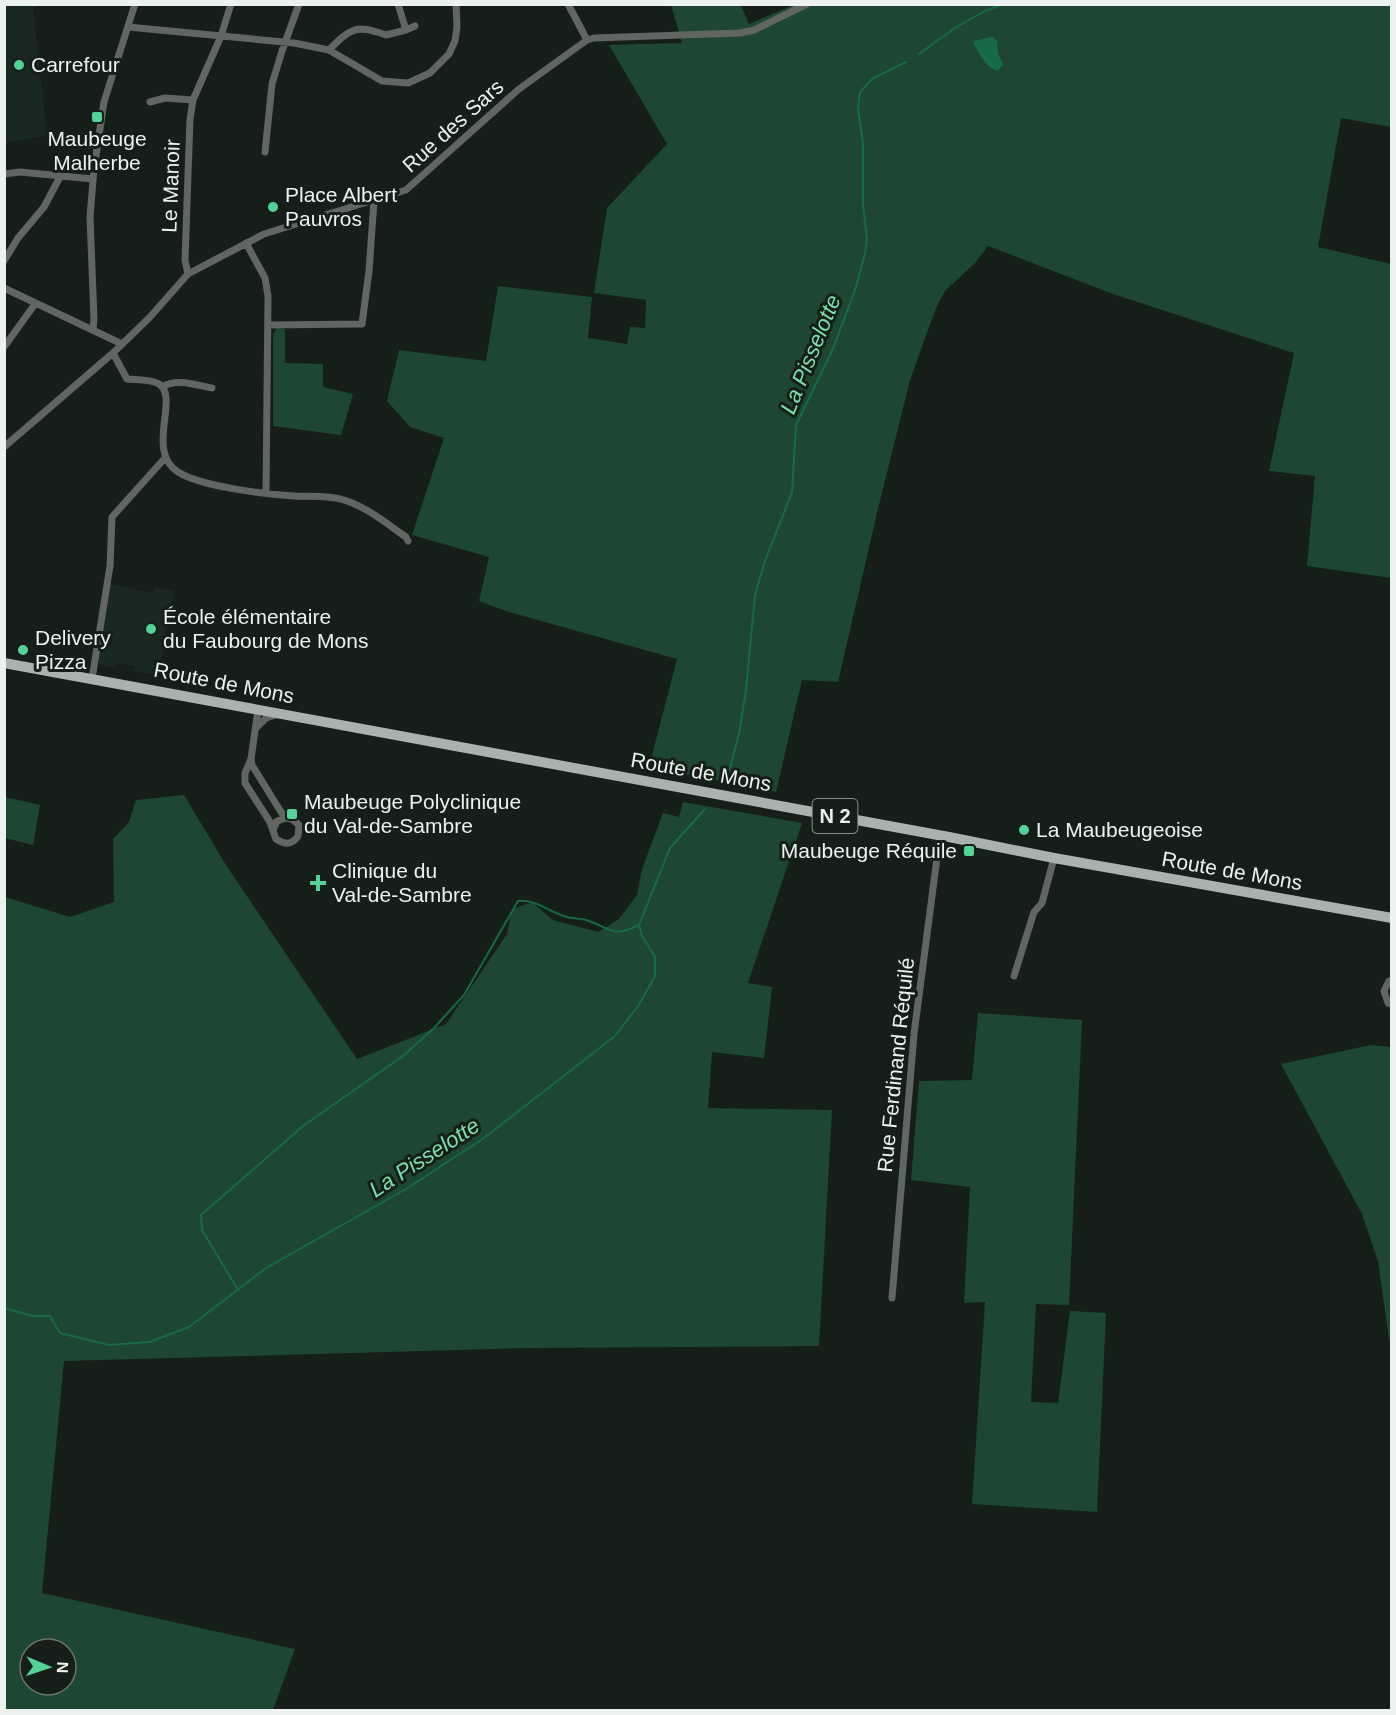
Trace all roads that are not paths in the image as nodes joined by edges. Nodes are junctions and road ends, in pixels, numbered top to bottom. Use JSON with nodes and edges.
{"nodes":[{"id":1,"x":135,"y":4,"type":"edge"},
{"id":2,"x":231,"y":4,"type":"edge"},
{"id":3,"x":299,"y":4,"type":"edge"},
{"id":4,"x":398,"y":4,"type":"edge"},
{"id":5,"x":456,"y":4,"type":"edge"},
{"id":6,"x":568,"y":4,"type":"edge"},
{"id":7,"x":807,"y":4,"type":"edge"},
{"id":8,"x":415,"y":26,"type":"dead end"},
{"id":9,"x":128,"y":27,"type":"junction"},
{"id":10,"x":406,"y":30,"type":"junction"},
{"id":11,"x":220,"y":36,"type":"junction"},
{"id":12,"x":587,"y":40,"type":"junction"},
{"id":13,"x":285,"y":42,"type":"junction"},
{"id":14,"x":329,"y":50,"type":"junction"},
{"id":15,"x":194,"y":100,"type":"junction"},
{"id":16,"x":150,"y":102,"type":"dead end"},
{"id":17,"x":265,"y":152,"type":"dead end"},
{"id":18,"x":4,"y":174,"type":"edge"},
{"id":19,"x":61,"y":175,"type":"junction"},
{"id":20,"x":93,"y":179,"type":"junction"},
{"id":21,"x":374,"y":201,"type":"junction"},
{"id":22,"x":246,"y":243,"type":"junction"},
{"id":23,"x":4,"y":261,"type":"edge"},
{"id":24,"x":188,"y":274,"type":"junction"},
{"id":25,"x":4,"y":288,"type":"edge"},
{"id":26,"x":35,"y":304,"type":"junction"},
{"id":27,"x":268,"y":325,"type":"junction"},
{"id":28,"x":93,"y":329,"type":"junction"},
{"id":29,"x":122,"y":344,"type":"junction"},
{"id":30,"x":4,"y":347,"type":"edge"},
{"id":31,"x":113,"y":353,"type":"junction"},
{"id":32,"x":162,"y":387,"type":"junction"},
{"id":33,"x":212,"y":388,"type":"dead end"},
{"id":34,"x":5,"y":445,"type":"edge"},
{"id":35,"x":165,"y":458,"type":"junction"},
{"id":36,"x":266,"y":493,"type":"junction"},
{"id":37,"x":408,"y":541,"type":"dead end"},
{"id":38,"x":4,"y":663,"type":"edge"},
{"id":39,"x":92,"y":679,"type":"junction"},
{"id":40,"x":258,"y":710,"type":"junction"},
{"id":41,"x":278,"y":714,"type":"junction"},
{"id":42,"x":256,"y":729,"type":"junction"},
{"id":43,"x":251,"y":759,"type":"junction"},
{"id":44,"x":286,"y":818,"type":"junction"},
{"id":45,"x":273,"y":830,"type":"junction"},
{"id":46,"x":940,"y":835,"type":"junction"},
{"id":47,"x":1054,"y":858,"type":"junction"},
{"id":48,"x":1392,"y":918,"type":"edge"},
{"id":49,"x":1014,"y":976,"type":"dead end"},
{"id":50,"x":1392,"y":980,"type":"edge"},
{"id":51,"x":1392,"y":1004,"type":"edge"},
{"id":52,"x":892,"y":1298,"type":"dead end"}],
"edges":[{"from":1,"to":9,"type":"street"},
{"from":2,"to":11,"type":"street","name":"Le Manoir"},
{"from":3,"to":13,"type":"street"},
{"from":4,"to":10,"type":"street"},
{"from":5,"to":14,"type":"street"},
{"from":6,"to":12,"type":"street"},
{"from":7,"to":12,"type":"street"},
{"from":8,"to":10,"type":"street"},
{"from":9,"to":11,"type":"street"},
{"from":9,"to":20,"type":"street"},
{"from":10,"to":14,"type":"street"},
{"from":11,"to":13,"type":"street"},
{"from":11,"to":15,"type":"street","name":"Le Manoir"},
{"from":12,"to":21,"type":"street","name":"Rue des Sars"},
{"from":13,"to":14,"type":"street"},
{"from":13,"to":17,"type":"street"},
{"from":15,"to":16,"type":"street"},
{"from":15,"to":24,"type":"street","name":"Le Manoir"},
{"from":18,"to":19,"type":"street"},
{"from":19,"to":20,"type":"street"},
{"from":19,"to":23,"type":"street"},
{"from":20,"to":28,"type":"street"},
{"from":21,"to":22,"type":"street","name":"Rue des Sars"},
{"from":21,"to":27,"type":"street"},
{"from":22,"to":24,"type":"street","name":"Rue des Sars"},
{"from":22,"to":27,"type":"street"},
{"from":24,"to":29,"type":"street","name":"Rue des Sars"},
{"from":25,"to":26,"type":"street"},
{"from":26,"to":28,"type":"street"},
{"from":26,"to":30,"type":"street"},
{"from":27,"to":36,"type":"street"},
{"from":28,"to":29,"type":"street"},
{"from":29,"to":31,"type":"street","name":"Rue des Sars"},
{"from":31,"to":32,"type":"street"},
{"from":31,"to":34,"type":"street","name":"Rue des Sars"},
{"from":32,"to":33,"type":"street"},
{"from":32,"to":35,"type":"street"},
{"from":35,"to":36,"type":"street"},
{"from":35,"to":39,"type":"street"},
{"from":36,"to":37,"type":"street"},
{"from":38,"to":39,"type":"main road","name":"Route de Mons","number":"N 2"},
{"from":39,"to":40,"type":"main road","name":"Route de Mons","number":"N 2"},
{"from":40,"to":41,"type":"main road","name":"Route de Mons","number":"N 2"},
{"from":40,"to":42,"type":"street"},
{"from":41,"to":42,"type":"street"},
{"from":41,"to":46,"type":"main road","name":"Route de Mons","number":"N 2"},
{"from":42,"to":43,"type":"street"},
{"from":43,"to":44,"type":"street"},
{"from":43,"to":45,"type":"street"},
{"from":44,"to":45,"type":"street"},
{"from":44,"to":45,"type":"street"},
{"from":46,"to":47,"type":"main road","name":"Route de Mons","number":"N 2"},
{"from":46,"to":52,"type":"street","name":"Rue Ferdinand Réquilé"},
{"from":47,"to":48,"type":"main road","name":"Route de Mons","number":"N 2"},
{"from":47,"to":49,"type":"street"},
{"from":50,"to":51,"type":"street"}]}
